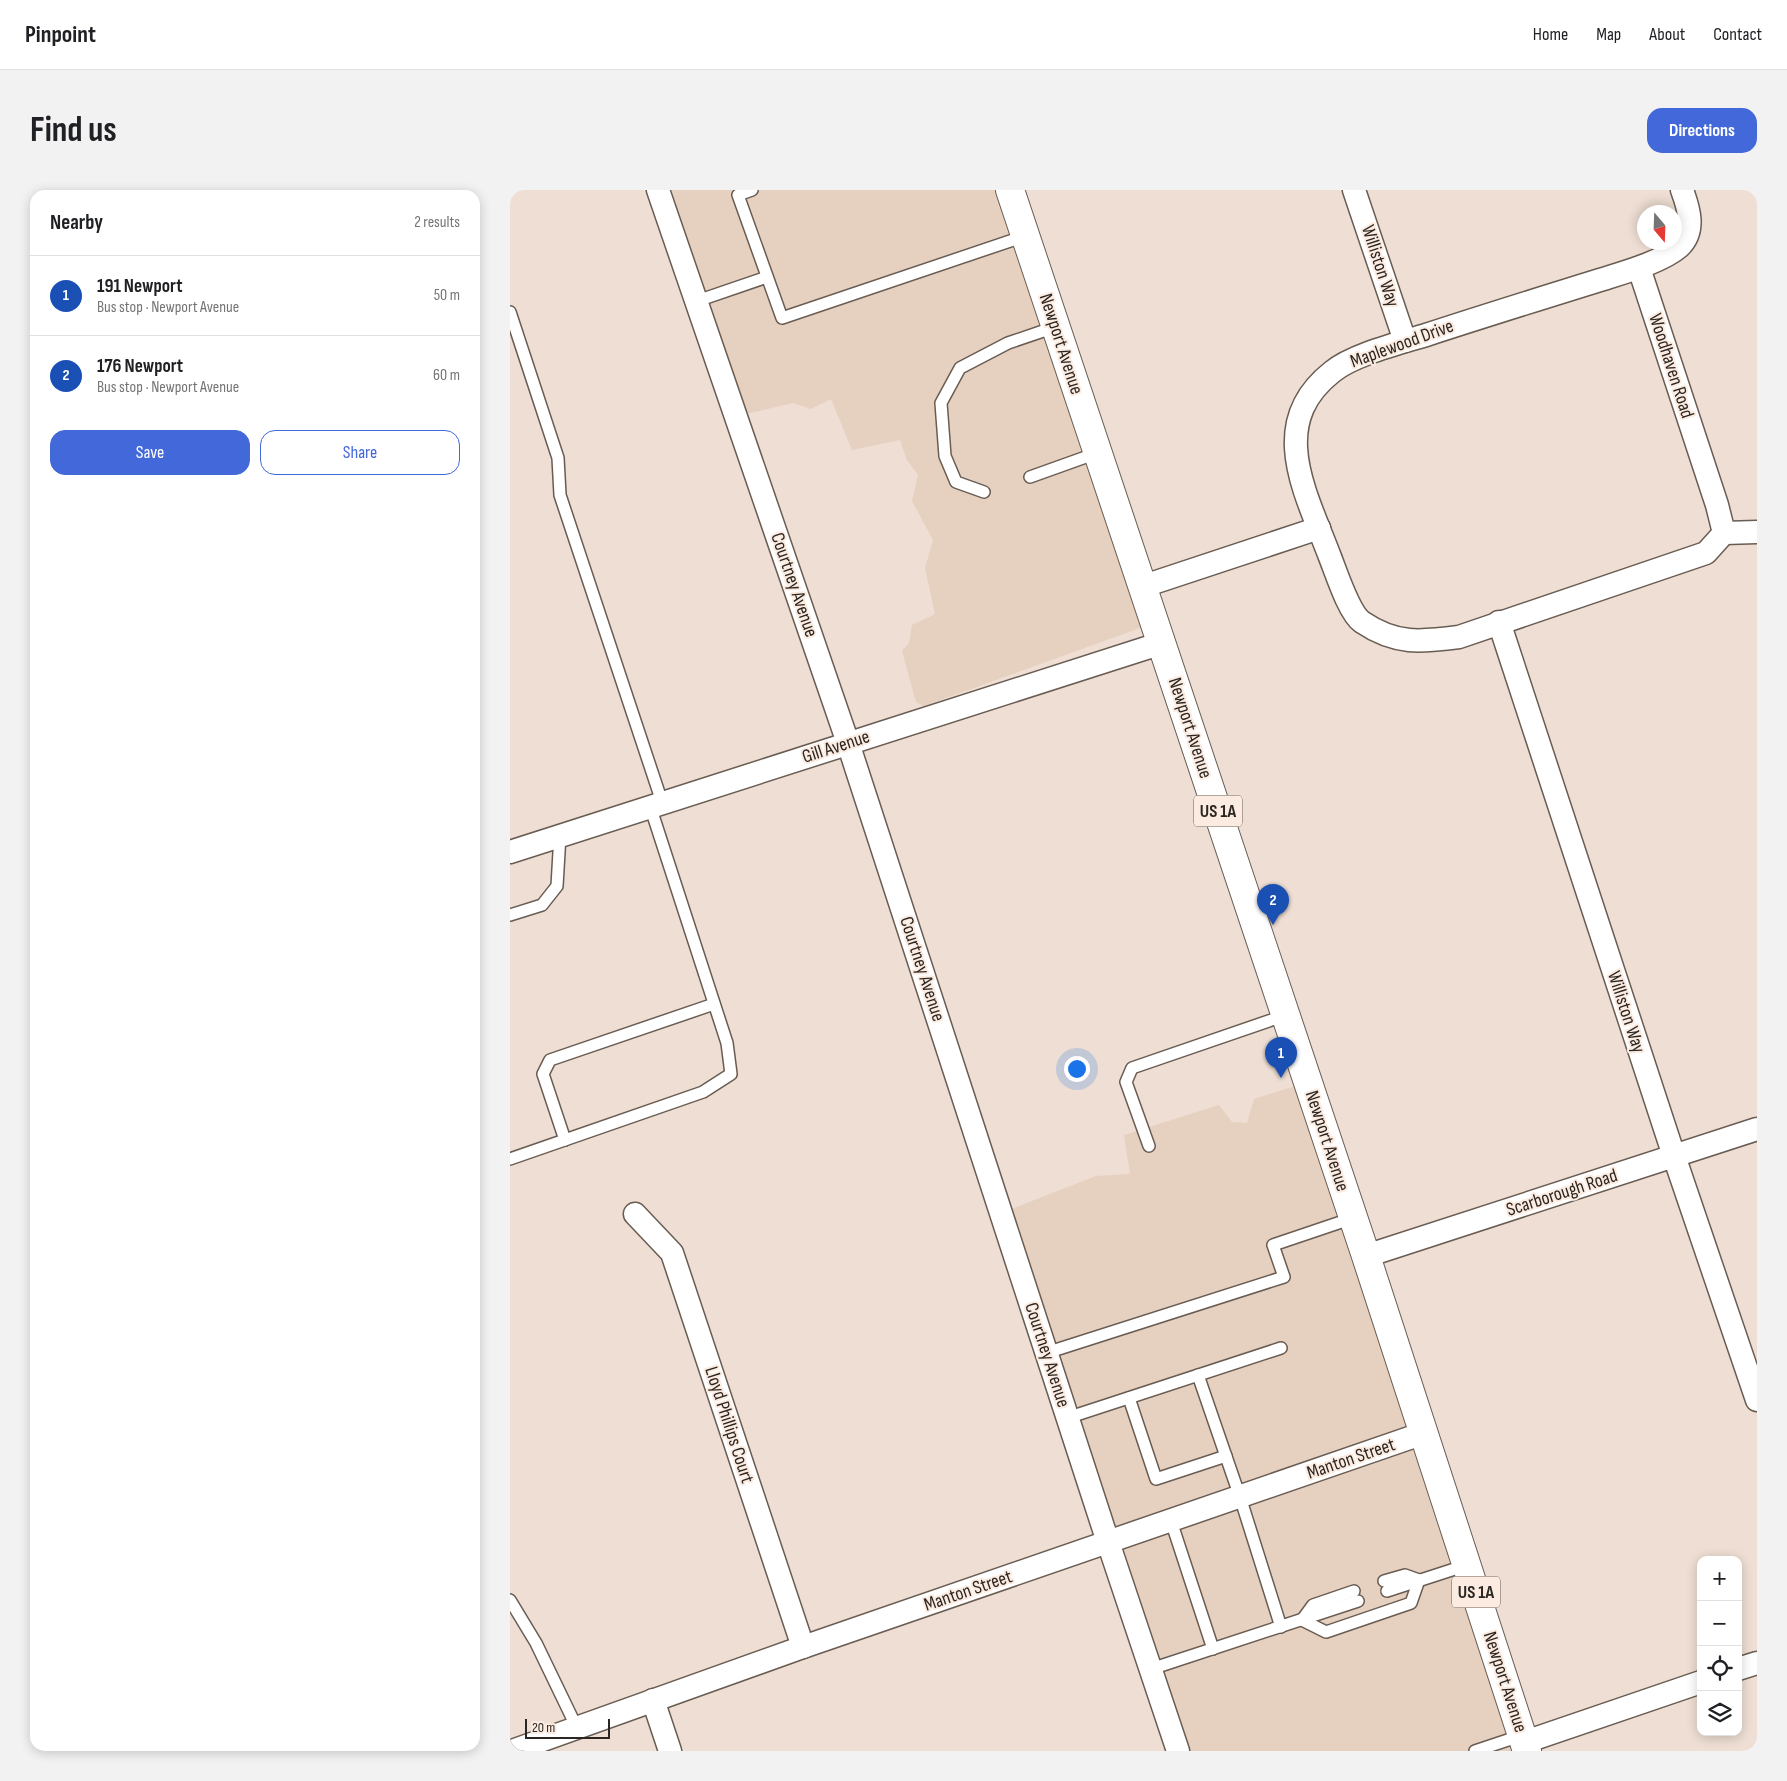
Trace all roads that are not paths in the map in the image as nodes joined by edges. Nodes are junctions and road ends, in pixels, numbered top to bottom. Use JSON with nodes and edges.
{"nodes":[{"id":1,"x":658,"y":190,"type":"edge"},
{"id":2,"x":752,"y":190,"type":"edge"},
{"id":3,"x":1010,"y":190,"type":"edge"},
{"id":4,"x":1354,"y":190,"type":"edge"},
{"id":5,"x":1682,"y":190,"type":"edge"},
{"id":6,"x":737,"y":192,"type":"edge"},
{"id":7,"x":1026,"y":236,"type":"junction"},
{"id":8,"x":1639,"y":268,"type":"junction"},
{"id":9,"x":767,"y":277,"type":"junction"},
{"id":10,"x":697,"y":301,"type":"junction"},
{"id":11,"x":510,"y":312,"type":"edge"},
{"id":12,"x":1055,"y":327,"type":"junction"},
{"id":13,"x":1405,"y":341,"type":"junction"},
{"id":14,"x":1097,"y":453,"type":"junction"},
{"id":15,"x":1030,"y":477,"type":"dead end"},
{"id":16,"x":984,"y":492,"type":"dead end"},
{"id":17,"x":1319,"y":528,"type":"junction"},
{"id":18,"x":1757,"y":532,"type":"edge"},
{"id":19,"x":1724,"y":533,"type":"junction"},
{"id":20,"x":1141,"y":586,"type":"junction"},
{"id":21,"x":1499,"y":622,"type":"junction"},
{"id":22,"x":1162,"y":643,"type":"junction"},
{"id":23,"x":848,"y":743,"type":"junction"},
{"id":24,"x":656,"y":804,"type":"junction"},
{"id":25,"x":560,"y":835,"type":"junction"},
{"id":26,"x":510,"y":850,"type":"edge"},
{"id":27,"x":510,"y":915,"type":"edge"},
{"id":28,"x":714,"y":1004,"type":"junction"},
{"id":29,"x":1286,"y":1015,"type":"junction"},
{"id":30,"x":1757,"y":1129,"type":"edge"},
{"id":31,"x":565,"y":1140,"type":"junction"},
{"id":32,"x":1149,"y":1146,"type":"dead end"},
{"id":33,"x":1674,"y":1156,"type":"junction"},
{"id":34,"x":510,"y":1159,"type":"edge"},
{"id":35,"x":635,"y":1214,"type":"dead end"},
{"id":36,"x":1353,"y":1218,"type":"junction"},
{"id":37,"x":1366,"y":1256,"type":"junction"},
{"id":38,"x":1281,"y":1348,"type":"dead end"},
{"id":39,"x":1046,"y":1353,"type":"junction"},
{"id":40,"x":1198,"y":1375,"type":"junction"},
{"id":41,"x":1129,"y":1398,"type":"junction"},
{"id":42,"x":1757,"y":1400,"type":"edge"},
{"id":43,"x":1067,"y":1418,"type":"junction"},
{"id":44,"x":1424,"y":1433,"type":"junction"},
{"id":45,"x":1226,"y":1456,"type":"junction"},
{"id":46,"x":1240,"y":1497,"type":"junction"},
{"id":47,"x":1171,"y":1521,"type":"junction"},
{"id":48,"x":1108,"y":1542,"type":"junction"},
{"id":49,"x":1467,"y":1565,"type":"junction"},
{"id":50,"x":1419,"y":1580,"type":"junction"},
{"id":51,"x":1386,"y":1586,"type":"dead end"},
{"id":52,"x":1356,"y":1596,"type":"dead end"},
{"id":53,"x":510,"y":1600,"type":"edge"},
{"id":54,"x":1302,"y":1620,"type":"junction"},
{"id":55,"x":1281,"y":1627,"type":"junction"},
{"id":56,"x":803,"y":1647,"type":"junction"},
{"id":57,"x":1213,"y":1649,"type":"junction"},
{"id":58,"x":1757,"y":1662,"type":"edge"},
{"id":59,"x":1742,"y":1668,"type":"edge"},
{"id":60,"x":1151,"y":1669,"type":"junction"},
{"id":61,"x":1697,"y":1683,"type":"edge"},
{"id":62,"x":653,"y":1700,"type":"junction"},
{"id":63,"x":577,"y":1728,"type":"junction"},
{"id":64,"x":1525,"y":1743,"type":"edge"},
{"id":65,"x":512,"y":1751,"type":"edge"},
{"id":66,"x":670,"y":1751,"type":"edge"},
{"id":67,"x":1178,"y":1751,"type":"edge"},
{"id":68,"x":1475,"y":1751,"type":"edge"}],
"edges":[{"from":1,"to":10,"type":"street","name":"Courtney Avenue"},
{"from":2,"to":6,"type":"lane"},
{"from":3,"to":7,"type":"main road","name":"Newport Avenue","number":"US 1A"},
{"from":4,"to":13,"type":"street","name":"Williston Way"},
{"from":5,"to":8,"type":"street"},
{"from":6,"to":9,"type":"lane"},
{"from":7,"to":9,"type":"lane"},
{"from":7,"to":12,"type":"main road","name":"Newport Avenue","number":"US 1A"},
{"from":8,"to":13,"type":"street","name":"Maplewood Drive"},
{"from":8,"to":19,"type":"street","name":"Woodhaven Road"},
{"from":9,"to":10,"type":"lane"},
{"from":10,"to":23,"type":"street","name":"Courtney Avenue"},
{"from":11,"to":24,"type":"lane"},
{"from":12,"to":14,"type":"main road","name":"Newport Avenue","number":"US 1A"},
{"from":12,"to":16,"type":"lane"},
{"from":13,"to":17,"type":"street","name":"Maplewood Drive"},
{"from":14,"to":15,"type":"lane"},
{"from":14,"to":20,"type":"main road","name":"Newport Avenue","number":"US 1A"},
{"from":17,"to":20,"type":"street"},
{"from":17,"to":21,"type":"street","name":"Maplewood Drive"},
{"from":18,"to":19,"type":"street"},
{"from":19,"to":21,"type":"street","name":"Maplewood Drive"},
{"from":20,"to":22,"type":"main road","name":"Newport Avenue","number":"US 1A"},
{"from":21,"to":33,"type":"street","name":"Williston Way"},
{"from":22,"to":23,"type":"street","name":"Gill Avenue"},
{"from":22,"to":29,"type":"main road","name":"Newport Avenue","number":"US 1A"},
{"from":23,"to":24,"type":"street","name":"Gill Avenue"},
{"from":23,"to":39,"type":"street","name":"Courtney Avenue"},
{"from":24,"to":25,"type":"street","name":"Gill Avenue"},
{"from":24,"to":28,"type":"lane"},
{"from":25,"to":26,"type":"street","name":"Gill Avenue"},
{"from":25,"to":27,"type":"lane"},
{"from":28,"to":31,"type":"lane"},
{"from":28,"to":31,"type":"lane"},
{"from":29,"to":32,"type":"lane"},
{"from":29,"to":36,"type":"main road","name":"Newport Avenue","number":"US 1A"},
{"from":30,"to":33,"type":"street","name":"Scarborough Road"},
{"from":31,"to":34,"type":"lane"},
{"from":33,"to":37,"type":"street","name":"Scarborough Road"},
{"from":33,"to":42,"type":"street","name":"Williston Way"},
{"from":35,"to":56,"type":"street","name":"Lloyd Phillips Court"},
{"from":36,"to":37,"type":"main road","name":"Newport Avenue","number":"US 1A"},
{"from":36,"to":39,"type":"lane"},
{"from":37,"to":44,"type":"main road","name":"Newport Avenue","number":"US 1A"},
{"from":38,"to":40,"type":"lane"},
{"from":39,"to":43,"type":"street","name":"Courtney Avenue"},
{"from":40,"to":41,"type":"lane"},
{"from":40,"to":45,"type":"lane"},
{"from":41,"to":43,"type":"lane"},
{"from":41,"to":45,"type":"lane"},
{"from":43,"to":48,"type":"street","name":"Courtney Avenue"},
{"from":44,"to":46,"type":"street","name":"Manton Street"},
{"from":44,"to":49,"type":"main road","name":"Newport Avenue","number":"US 1A"},
{"from":45,"to":46,"type":"lane"},
{"from":46,"to":47,"type":"street","name":"Manton Street"},
{"from":46,"to":55,"type":"lane"},
{"from":47,"to":48,"type":"street","name":"Manton Street"},
{"from":47,"to":57,"type":"lane"},
{"from":48,"to":56,"type":"street","name":"Manton Street"},
{"from":48,"to":60,"type":"street","name":"Courtney Avenue"},
{"from":49,"to":50,"type":"lane"},
{"from":49,"to":64,"type":"main road","name":"Newport Avenue","number":"US 1A"},
{"from":50,"to":51,"type":"lane"},
{"from":50,"to":54,"type":"lane"},
{"from":52,"to":54,"type":"lane"},
{"from":53,"to":63,"type":"lane"},
{"from":54,"to":55,"type":"lane"},
{"from":55,"to":57,"type":"lane"},
{"from":56,"to":62,"type":"street","name":"Manton Street"},
{"from":57,"to":60,"type":"lane"},
{"from":58,"to":59,"type":"street"},
{"from":60,"to":67,"type":"street","name":"Courtney Avenue"},
{"from":61,"to":64,"type":"street"},
{"from":62,"to":63,"type":"street","name":"Manton Street"},
{"from":62,"to":66,"type":"street"},
{"from":63,"to":65,"type":"street","name":"Manton Street"},
{"from":64,"to":68,"type":"lane"}]}
